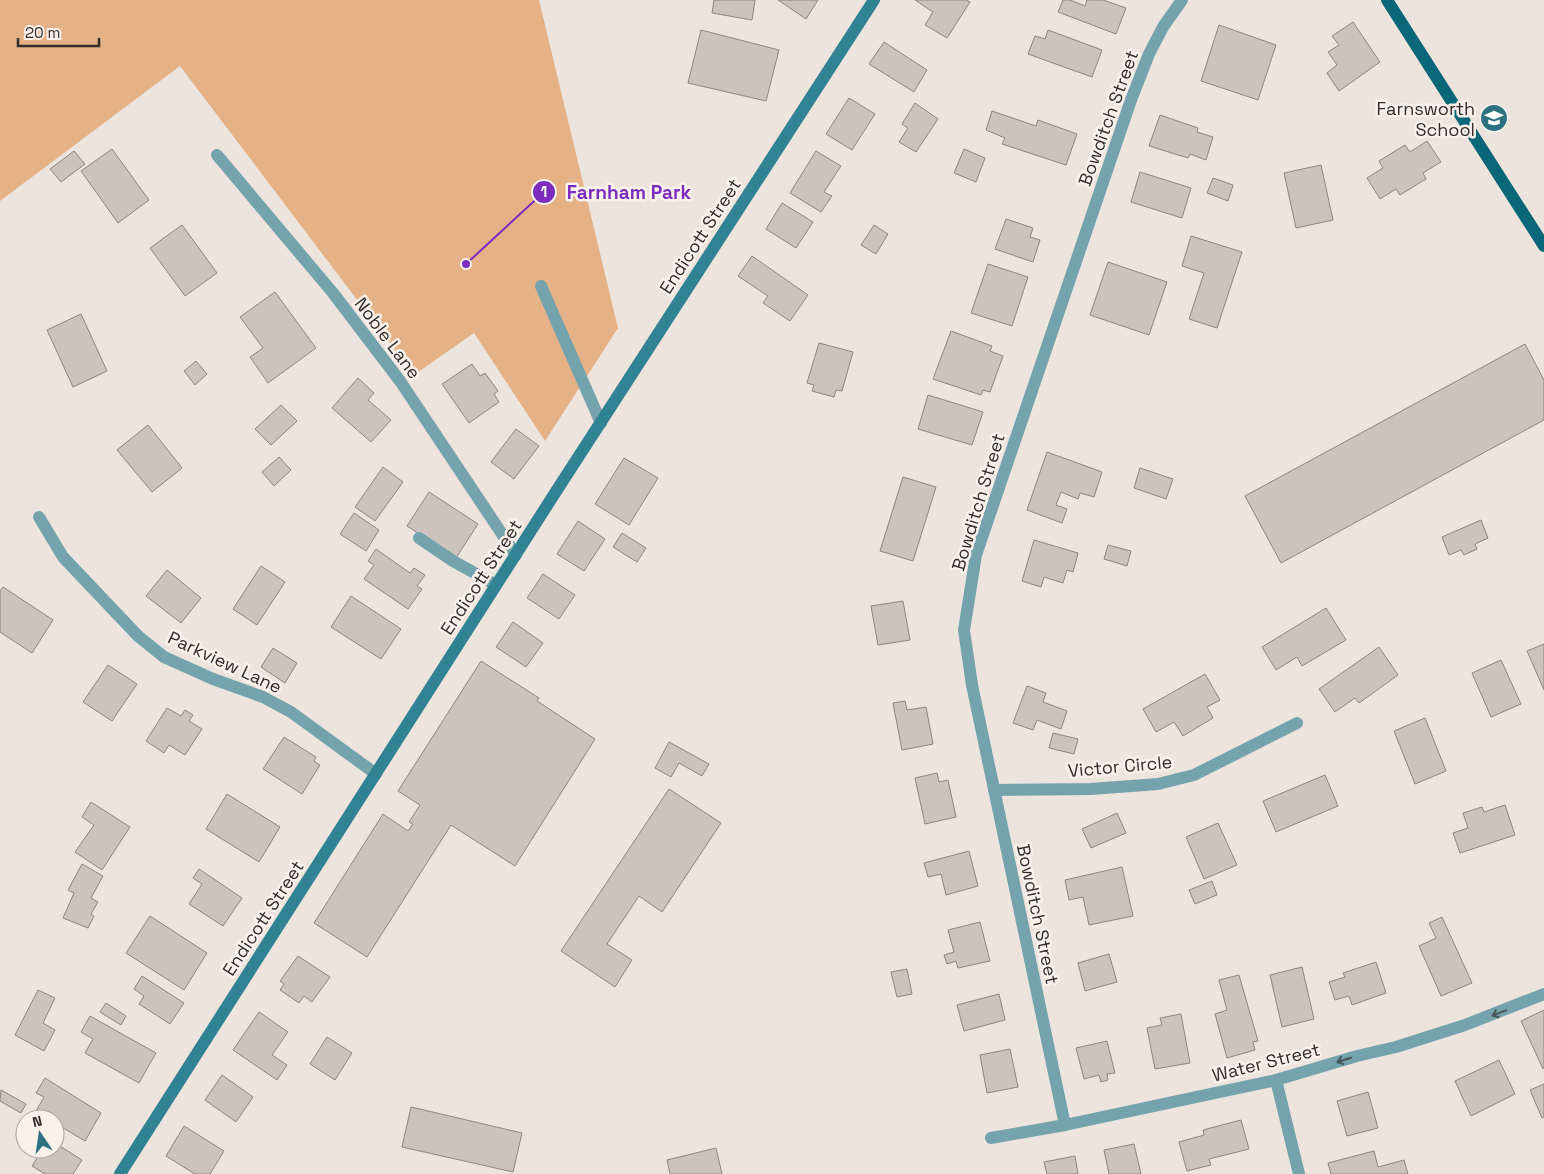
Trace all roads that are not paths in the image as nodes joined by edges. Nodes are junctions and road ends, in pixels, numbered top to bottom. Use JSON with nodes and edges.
{"nodes":[{"id":1,"x":874,"y":0,"type":"edge"},
{"id":2,"x":1182,"y":0,"type":"edge"},
{"id":3,"x":1387,"y":0,"type":"edge"},
{"id":4,"x":216,"y":155,"type":"dead end"},
{"id":5,"x":1544,"y":246,"type":"edge"},
{"id":6,"x":541,"y":286,"type":"dead end"},
{"id":7,"x":600,"y":422,"type":"junction"},
{"id":8,"x":39,"y":517,"type":"dead end"},
{"id":9,"x":420,"y":538,"type":"dead end"},
{"id":10,"x":516,"y":555,"type":"junction"},
{"id":11,"x":496,"y":585,"type":"junction"},
{"id":12,"x":1297,"y":723,"type":"dead end"},
{"id":13,"x":376,"y":774,"type":"junction"},
{"id":14,"x":994,"y":790,"type":"junction"},
{"id":15,"x":1544,"y":994,"type":"edge"},
{"id":16,"x":1276,"y":1080,"type":"junction"},
{"id":17,"x":1065,"y":1125,"type":"junction"},
{"id":18,"x":991,"y":1138,"type":"dead end"},
{"id":19,"x":120,"y":1174,"type":"edge"},
{"id":20,"x":1299,"y":1174,"type":"edge"}],
"edges":[{"from":1,"to":7,"type":"street","name":"Endicott Street"},
{"from":2,"to":14,"type":"street","name":"Bowditch Street"},
{"from":3,"to":5,"type":"main road"},
{"from":4,"to":10,"type":"street","name":"Noble Lane"},
{"from":6,"to":7,"type":"street"},
{"from":7,"to":10,"type":"street","name":"Endicott Street"},
{"from":8,"to":13,"type":"street","name":"Parkview Lane"},
{"from":9,"to":11,"type":"street"},
{"from":10,"to":11,"type":"street","name":"Endicott Street"},
{"from":11,"to":13,"type":"street","name":"Endicott Street"},
{"from":12,"to":14,"type":"street","name":"Victor Circle"},
{"from":13,"to":19,"type":"street","name":"Endicott Street"},
{"from":14,"to":17,"type":"street","name":"Bowditch Street"},
{"from":15,"to":16,"type":"street","name":"Water Street","one_way":true},
{"from":16,"to":17,"type":"street","name":"Water Street"},
{"from":16,"to":20,"type":"street"},
{"from":17,"to":18,"type":"street","name":"Water Street"}]}
